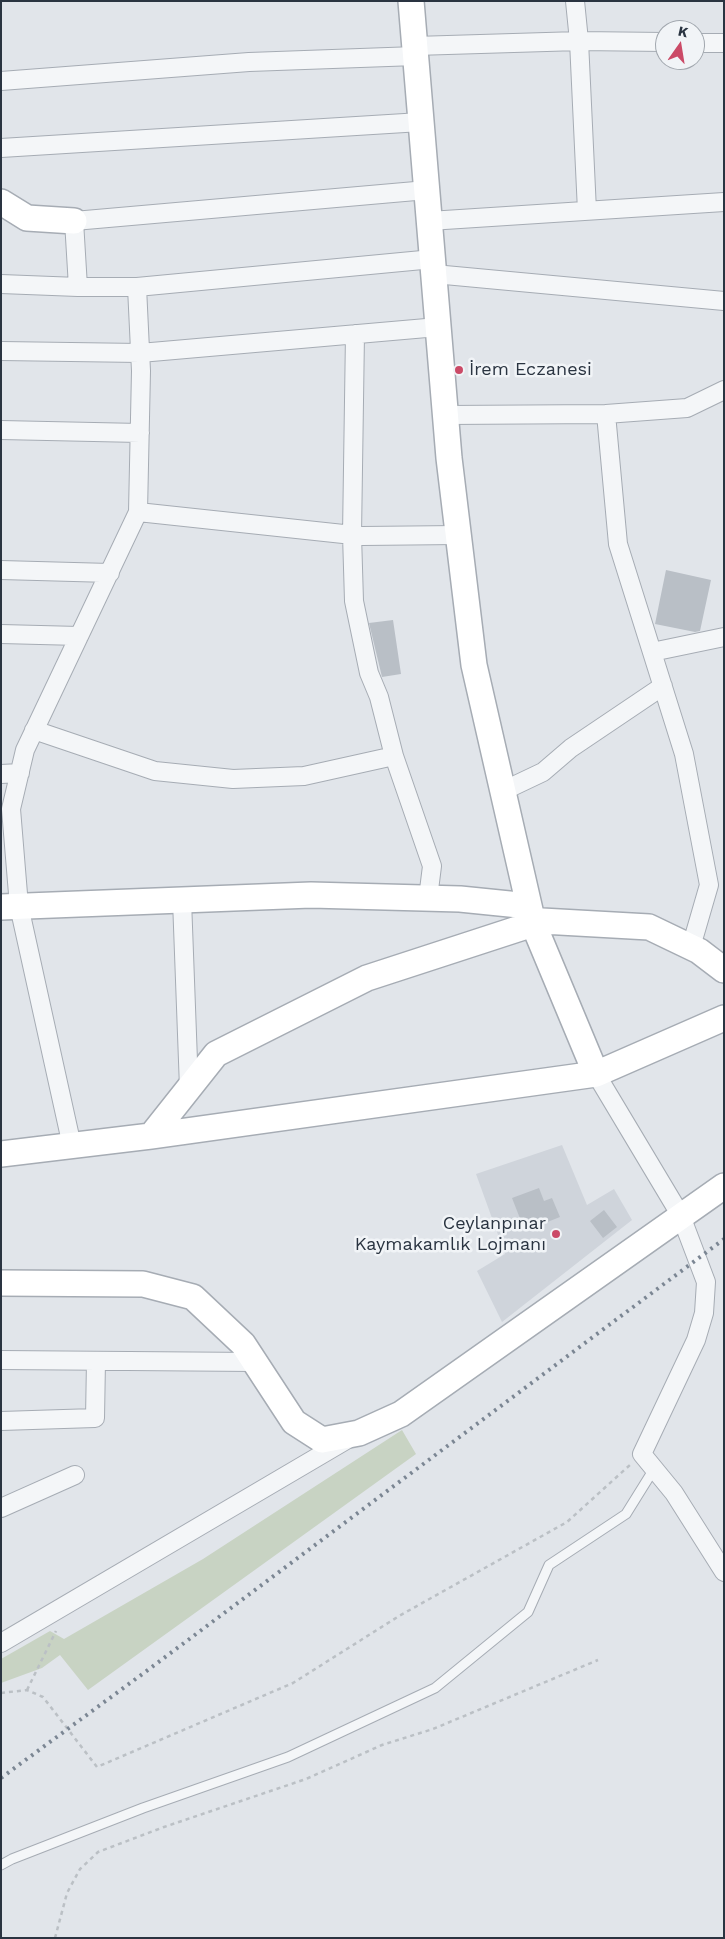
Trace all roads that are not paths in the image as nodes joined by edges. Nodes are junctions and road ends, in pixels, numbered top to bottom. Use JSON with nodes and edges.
{"nodes":[{"id":1,"x":411,"y":1,"type":"edge"},
{"id":2,"x":575,"y":1,"type":"edge"},
{"id":3,"x":579,"y":41,"type":"junction"},
{"id":4,"x":655,"y":42,"type":"edge"},
{"id":5,"x":705,"y":43,"type":"edge"},
{"id":6,"x":724,"y":43,"type":"edge"},
{"id":7,"x":415,"y":51,"type":"junction"},
{"id":8,"x":1,"y":81,"type":"edge"},
{"id":9,"x":421,"y":122,"type":"junction"},
{"id":10,"x":1,"y":148,"type":"edge"},
{"id":11,"x":427,"y":190,"type":"junction"},
{"id":12,"x":1,"y":202,"type":"edge"},
{"id":13,"x":724,"y":202,"type":"edge"},
{"id":14,"x":587,"y":211,"type":"junction"},
{"id":15,"x":74,"y":221,"type":"junction"},
{"id":16,"x":429,"y":221,"type":"junction"},
{"id":17,"x":433,"y":266,"type":"junction"},
{"id":18,"x":1,"y":284,"type":"edge"},
{"id":19,"x":78,"y":287,"type":"junction"},
{"id":20,"x":137,"y":287,"type":"junction"},
{"id":21,"x":724,"y":301,"type":"edge"},
{"id":22,"x":438,"y":327,"type":"junction"},
{"id":23,"x":355,"y":334,"type":"junction"},
{"id":24,"x":1,"y":351,"type":"edge"},
{"id":25,"x":140,"y":353,"type":"junction"},
{"id":26,"x":724,"y":390,"type":"edge"},
{"id":27,"x":606,"y":414,"type":"junction"},
{"id":28,"x":446,"y":415,"type":"junction"},
{"id":29,"x":1,"y":430,"type":"edge"},
{"id":30,"x":140,"y":434,"type":"junction"},
{"id":31,"x":138,"y":512,"type":"junction"},
{"id":32,"x":352,"y":535,"type":"junction"},
{"id":33,"x":458,"y":535,"type":"junction"},
{"id":34,"x":1,"y":570,"type":"edge"},
{"id":35,"x":110,"y":573,"type":"junction"},
{"id":36,"x":1,"y":634,"type":"edge"},
{"id":37,"x":79,"y":636,"type":"junction"},
{"id":38,"x":724,"y":637,"type":"edge"},
{"id":39,"x":652,"y":652,"type":"junction"},
{"id":40,"x":663,"y":686,"type":"junction"},
{"id":41,"x":34,"y":730,"type":"junction"},
{"id":42,"x":394,"y":756,"type":"junction"},
{"id":43,"x":20,"y":773,"type":"junction"},
{"id":44,"x":1,"y":774,"type":"edge"},
{"id":45,"x":503,"y":791,"type":"junction"},
{"id":46,"x":8,"y":843,"type":"edge"},
{"id":47,"x":428,"y":898,"type":"junction"},
{"id":48,"x":182,"y":900,"type":"junction"},
{"id":49,"x":10,"y":906,"type":"edge"},
{"id":50,"x":531,"y":915,"type":"junction"},
{"id":51,"x":691,"y":947,"type":"junction"},
{"id":52,"x":724,"y":970,"type":"edge"},
{"id":53,"x":724,"y":1018,"type":"edge"},
{"id":54,"x":596,"y":1074,"type":"junction"},
{"id":55,"x":190,"y":1088,"type":"junction"},
{"id":56,"x":151,"y":1136,"type":"junction"},
{"id":57,"x":72,"y":1146,"type":"junction"},
{"id":58,"x":1,"y":1154,"type":"edge"},
{"id":59,"x":724,"y":1186,"type":"edge"},
{"id":60,"x":681,"y":1216,"type":"junction"},
{"id":61,"x":1,"y":1283,"type":"edge"},
{"id":62,"x":1,"y":1360,"type":"edge"},
{"id":63,"x":96,"y":1361,"type":"junction"},
{"id":64,"x":255,"y":1362,"type":"junction"},
{"id":65,"x":1,"y":1421,"type":"edge"},
{"id":66,"x":359,"y":1433,"type":"junction"},
{"id":67,"x":654,"y":1469,"type":"junction"},
{"id":68,"x":75,"y":1475,"type":"dead end"},
{"id":69,"x":1,"y":1508,"type":"edge"},
{"id":70,"x":724,"y":1572,"type":"edge"},
{"id":71,"x":1,"y":1643,"type":"edge"},
{"id":72,"x":1,"y":1865,"type":"edge"}],
"edges":[{"from":1,"to":7,"type":"street"},
{"from":2,"to":3,"type":"street"},
{"from":3,"to":4,"type":"street"},
{"from":3,"to":7,"type":"street"},
{"from":3,"to":14,"type":"street"},
{"from":5,"to":6,"type":"street"},
{"from":7,"to":8,"type":"street"},
{"from":7,"to":9,"type":"street"},
{"from":9,"to":10,"type":"street"},
{"from":9,"to":11,"type":"street"},
{"from":11,"to":15,"type":"street"},
{"from":11,"to":16,"type":"street"},
{"from":12,"to":15,"type":"street"},
{"from":13,"to":14,"type":"street"},
{"from":14,"to":16,"type":"street"},
{"from":15,"to":19,"type":"street"},
{"from":16,"to":17,"type":"street"},
{"from":17,"to":20,"type":"street"},
{"from":17,"to":21,"type":"street"},
{"from":17,"to":22,"type":"street"},
{"from":18,"to":19,"type":"street"},
{"from":19,"to":20,"type":"street"},
{"from":20,"to":25,"type":"street"},
{"from":22,"to":23,"type":"street"},
{"from":22,"to":28,"type":"street"},
{"from":23,"to":25,"type":"street"},
{"from":23,"to":32,"type":"street"},
{"from":24,"to":25,"type":"street"},
{"from":25,"to":30,"type":"street"},
{"from":26,"to":27,"type":"street"},
{"from":27,"to":28,"type":"street"},
{"from":27,"to":39,"type":"street"},
{"from":28,"to":33,"type":"street"},
{"from":29,"to":30,"type":"street"},
{"from":30,"to":31,"type":"street"},
{"from":31,"to":32,"type":"street"},
{"from":31,"to":35,"type":"street"},
{"from":32,"to":33,"type":"street"},
{"from":32,"to":42,"type":"street"},
{"from":33,"to":45,"type":"street"},
{"from":34,"to":35,"type":"street"},
{"from":35,"to":37,"type":"street"},
{"from":36,"to":37,"type":"street"},
{"from":37,"to":41,"type":"street"},
{"from":38,"to":39,"type":"street"},
{"from":39,"to":40,"type":"street"},
{"from":40,"to":45,"type":"street"},
{"from":40,"to":51,"type":"street"},
{"from":41,"to":42,"type":"street"},
{"from":41,"to":43,"type":"street"},
{"from":42,"to":47,"type":"street"},
{"from":43,"to":44,"type":"street"},
{"from":43,"to":46,"type":"street"},
{"from":45,"to":50,"type":"street"},
{"from":46,"to":49,"type":"street"},
{"from":47,"to":48,"type":"street"},
{"from":47,"to":50,"type":"street"},
{"from":48,"to":49,"type":"street"},
{"from":48,"to":55,"type":"street"},
{"from":49,"to":57,"type":"street"},
{"from":50,"to":51,"type":"street"},
{"from":50,"to":54,"type":"street"},
{"from":50,"to":55,"type":"street"},
{"from":51,"to":52,"type":"street"},
{"from":53,"to":54,"type":"street"},
{"from":54,"to":56,"type":"street"},
{"from":54,"to":60,"type":"street"},
{"from":55,"to":56,"type":"street"},
{"from":56,"to":57,"type":"street"},
{"from":57,"to":58,"type":"street"},
{"from":59,"to":60,"type":"street"},
{"from":60,"to":66,"type":"street"},
{"from":60,"to":67,"type":"street"},
{"from":61,"to":64,"type":"street"},
{"from":62,"to":63,"type":"street"},
{"from":63,"to":64,"type":"street"},
{"from":63,"to":65,"type":"street"},
{"from":64,"to":66,"type":"street"},
{"from":66,"to":71,"type":"street"},
{"from":67,"to":70,"type":"street"},
{"from":67,"to":72,"type":"lane"},
{"from":68,"to":69,"type":"street"}]}
